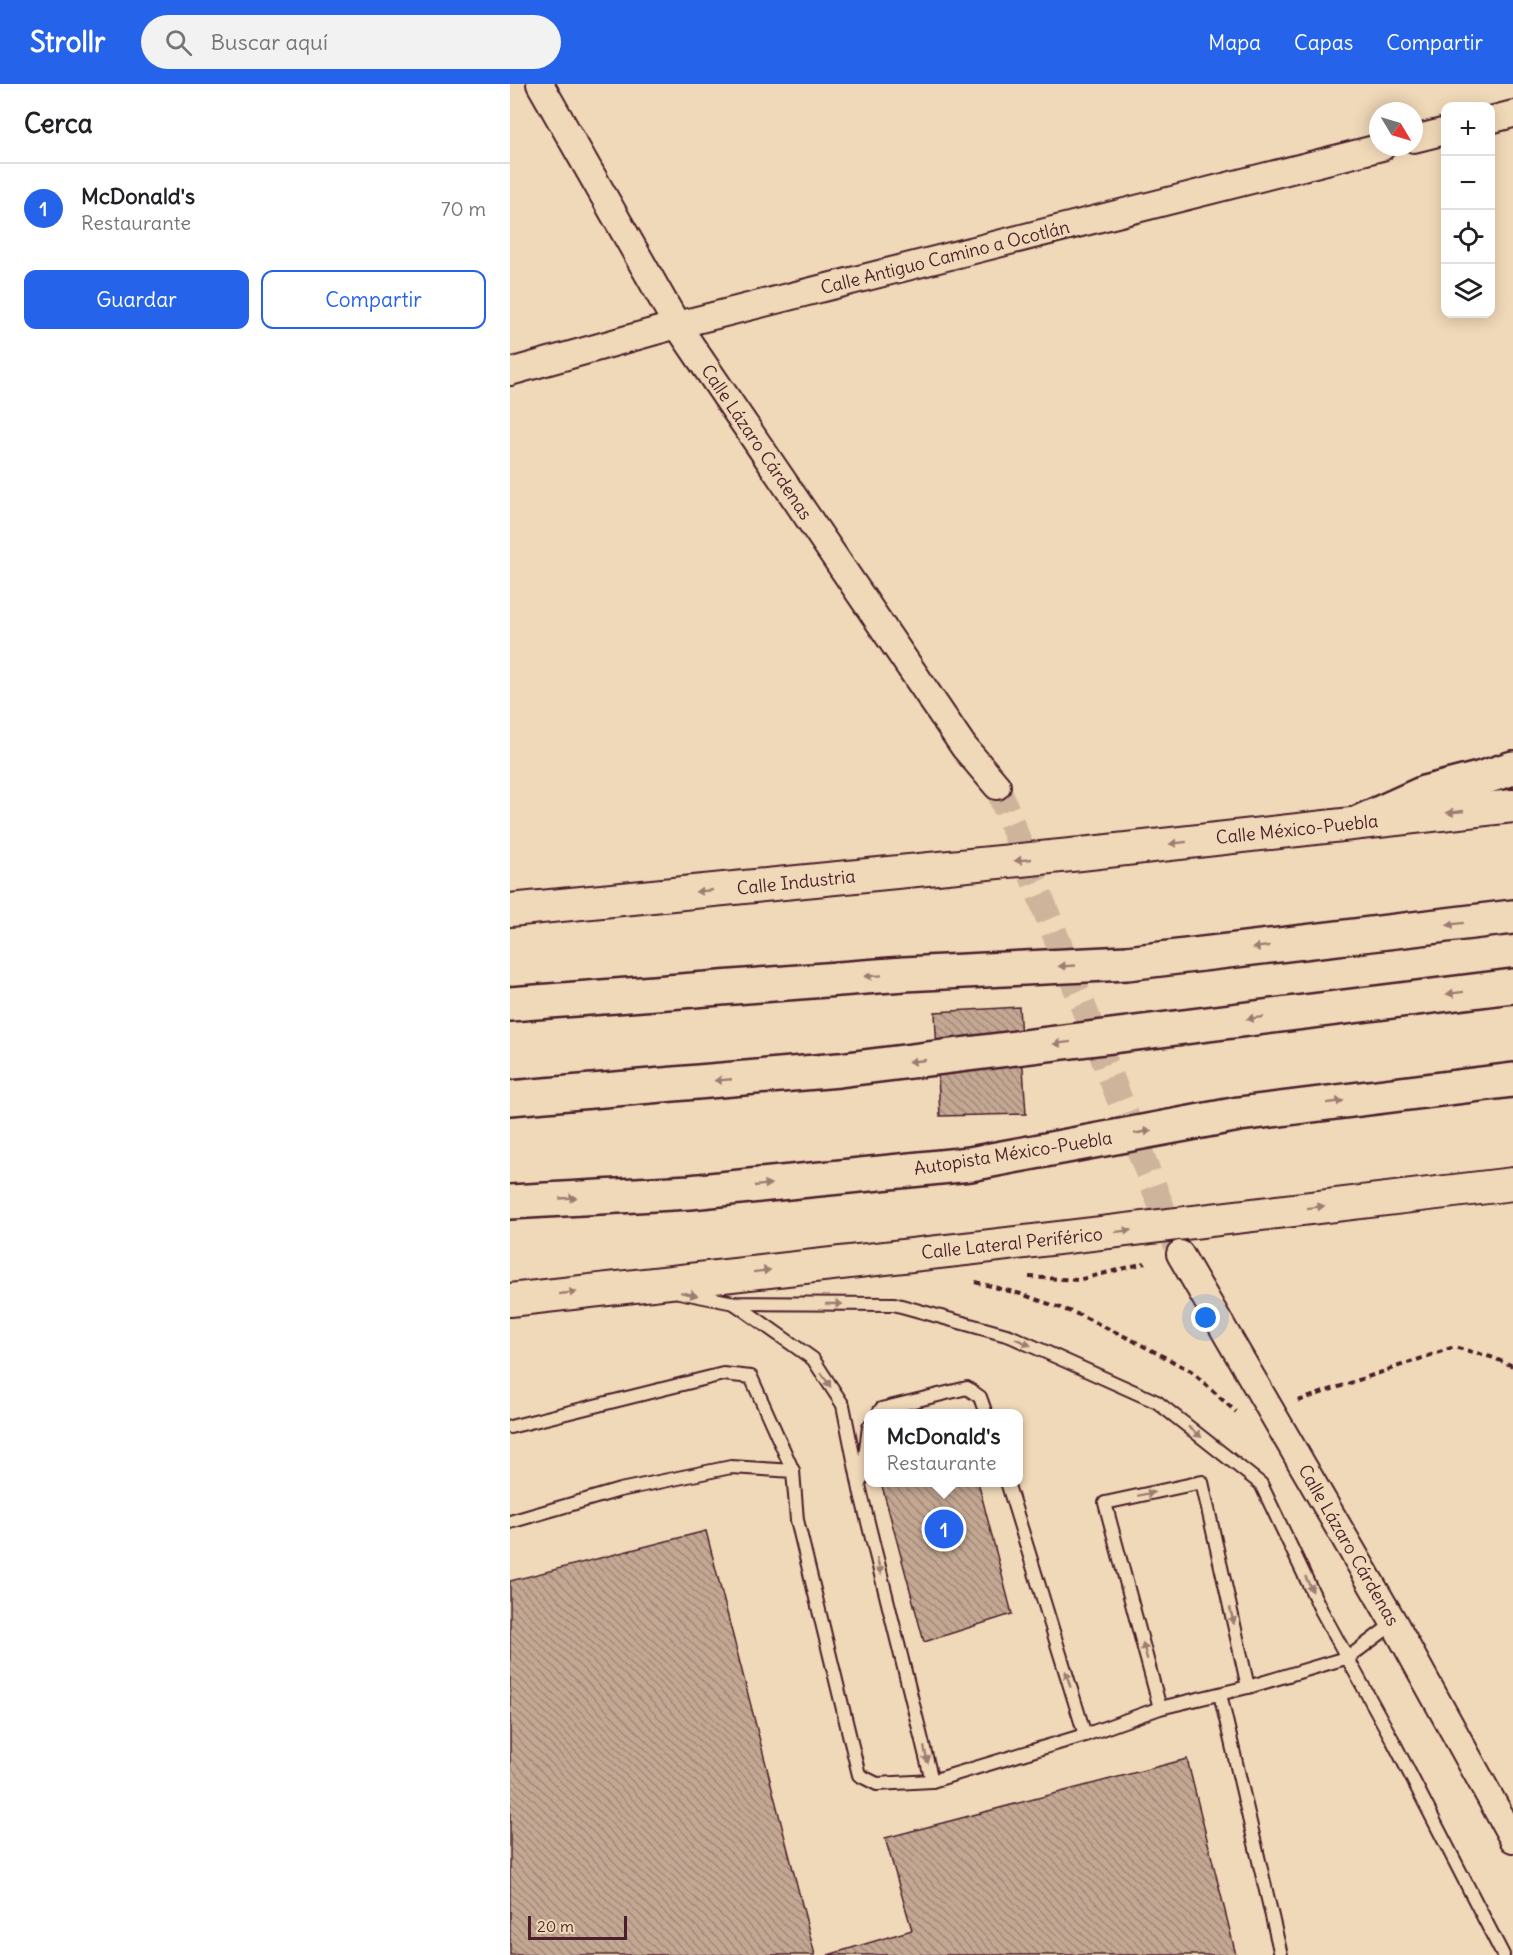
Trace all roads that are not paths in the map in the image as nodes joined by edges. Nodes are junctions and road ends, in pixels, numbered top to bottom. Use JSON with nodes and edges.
{"nodes":[{"id":1,"x":540,"y":84,"type":"edge"},
{"id":2,"x":1513,"y":114,"type":"edge"},
{"id":3,"x":1495,"y":119,"type":"edge"},
{"id":4,"x":1441,"y":132,"type":"edge"},
{"id":5,"x":1423,"y":137,"type":"edge"},
{"id":6,"x":1369,"y":150,"type":"edge"},
{"id":7,"x":677,"y":325,"type":"junction"},
{"id":8,"x":510,"y":372,"type":"edge"},
{"id":9,"x":1513,"y":768,"type":"edge"},
{"id":10,"x":997,"y":786,"type":"tunnel mouth"},
{"id":11,"x":1513,"y":806,"type":"edge"},
{"id":12,"x":1360,"y":822,"type":"junction"},
{"id":13,"x":1081,"y":854,"type":"joint"},
{"id":14,"x":510,"y":910,"type":"edge"},
{"id":15,"x":1513,"y":917,"type":"edge"},
{"id":16,"x":1513,"y":986,"type":"edge"},
{"id":17,"x":510,"y":1004,"type":"edge"},
{"id":18,"x":1513,"y":1080,"type":"edge"},
{"id":19,"x":510,"y":1098,"type":"edge"},
{"id":20,"x":1513,"y":1184,"type":"edge"},
{"id":21,"x":510,"y":1202,"type":"edge"},
{"id":22,"x":1180,"y":1254,"type":"tunnel mouth"},
{"id":23,"x":644,"y":1285,"type":"junction"},
{"id":24,"x":510,"y":1300,"type":"edge"},
{"id":25,"x":734,"y":1303,"type":"junction"},
{"id":26,"x":881,"y":1409,"type":"edge"},
{"id":27,"x":984,"y":1409,"type":"edge"},
{"id":28,"x":510,"y":1427,"type":"edge"},
{"id":29,"x":864,"y":1462,"type":"edge"},
{"id":30,"x":793,"y":1471,"type":"junction"},
{"id":31,"x":1009,"y":1487,"type":"edge"},
{"id":32,"x":860,"y":1490,"type":"junction"},
{"id":33,"x":510,"y":1522,"type":"edge"},
{"id":34,"x":1394,"y":1623,"type":"junction"},
{"id":35,"x":1349,"y":1657,"type":"junction"},
{"id":36,"x":1248,"y":1687,"type":"junction"},
{"id":37,"x":1220,"y":1694,"type":"junction"},
{"id":38,"x":1160,"y":1708,"type":"junction"},
{"id":39,"x":1085,"y":1735,"type":"junction"},
{"id":40,"x":932,"y":1781,"type":"junction"},
{"id":41,"x":1513,"y":1839,"type":"edge"},
{"id":42,"x":1281,"y":1955,"type":"edge"},
{"id":43,"x":1503,"y":1955,"type":"edge"}],
"edges":[{"from":1,"to":7,"type":"street","name":"Calle Lázaro Cárdenas"},
{"from":2,"to":3,"type":"street"},
{"from":4,"to":5,"type":"street"},
{"from":6,"to":7,"type":"street","name":"Calle Antiguo Camino a Ocotlán"},
{"from":7,"to":8,"type":"street","name":"Calle Antiguo Camino a Ocotlán"},
{"from":7,"to":10,"type":"street","name":"Calle Lázaro Cárdenas"},
{"from":9,"to":12,"type":"highway"},
{"from":11,"to":12,"type":"street","name":"Calle México-Puebla","one_way":true},
{"from":12,"to":13,"type":"street","name":"Calle México-Puebla","one_way":true},
{"from":13,"to":14,"type":"street","name":"Calle Industria","one_way":true},
{"from":15,"to":17,"type":"highway","one_way":true},
{"from":16,"to":19,"type":"highway","one_way":true},
{"from":21,"to":18,"type":"highway","name":"Autopista México-Puebla","one_way":true},
{"from":23,"to":20,"type":"street","name":"Calle Lateral Periférico","one_way":true},
{"from":22,"to":34,"type":"street","name":"Calle Lázaro Cárdenas"},
{"from":24,"to":23,"type":"street","name":"Calle Lateral Periférico","one_way":true},
{"from":23,"to":25,"type":"lane","one_way":true},
{"from":25,"to":32,"type":"lane","one_way":true},
{"from":25,"to":35,"type":"lane","one_way":true},
{"from":26,"to":27,"type":"lane"},
{"from":28,"to":30,"type":"lane"},
{"from":29,"to":32,"type":"lane"},
{"from":30,"to":33,"type":"lane"},
{"from":30,"to":40,"type":"lane"},
{"from":39,"to":31,"type":"lane","one_way":true},
{"from":32,"to":40,"type":"lane","one_way":true},
{"from":34,"to":35,"type":"lane"},
{"from":34,"to":41,"type":"street","name":"Calle Lázaro Cárdenas"},
{"from":35,"to":36,"type":"lane"},
{"from":35,"to":43,"type":"lane"},
{"from":36,"to":37,"type":"lane"},
{"from":38,"to":36,"type":"lane","one_way":true},
{"from":37,"to":38,"type":"lane"},
{"from":37,"to":42,"type":"lane"},
{"from":38,"to":39,"type":"lane"},
{"from":39,"to":40,"type":"lane"}]}
